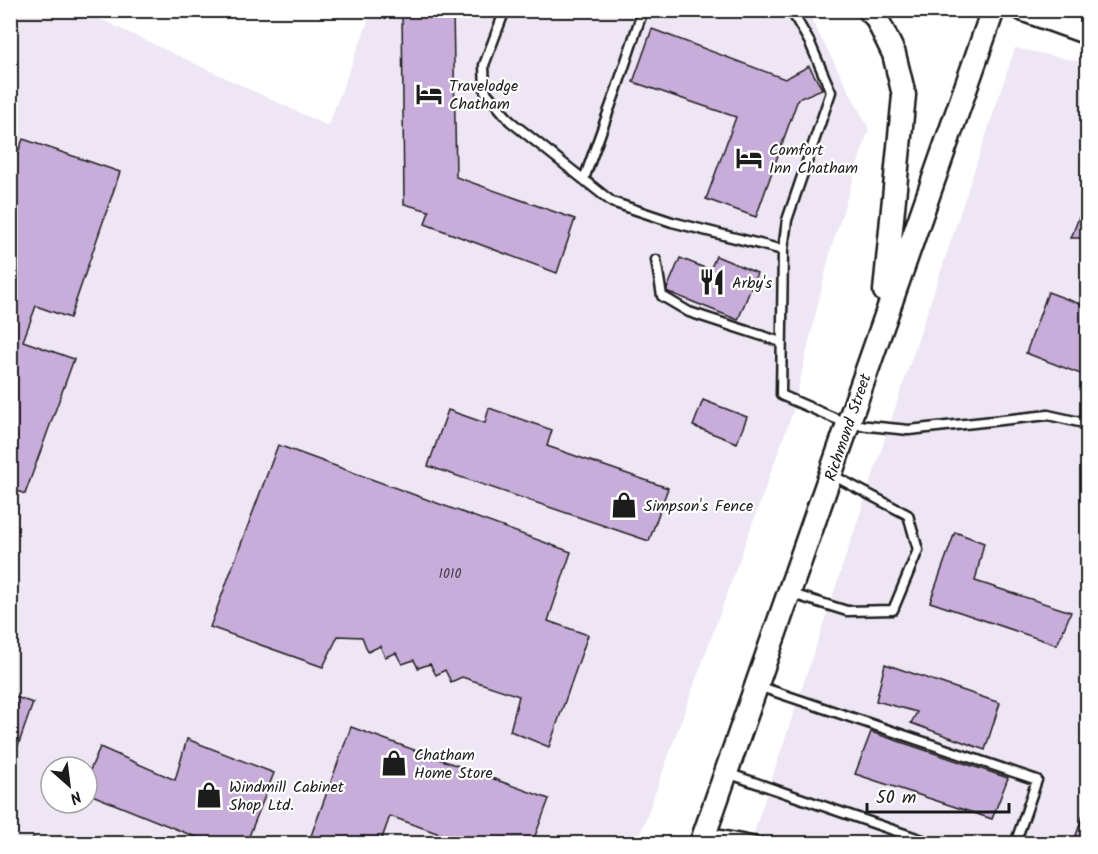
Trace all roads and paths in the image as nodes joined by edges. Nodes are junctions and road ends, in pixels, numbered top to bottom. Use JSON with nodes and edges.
{"nodes":[{"id":1,"x":505,"y":10,"type":"edge"},
{"id":2,"x":643,"y":10,"type":"edge"},
{"id":3,"x":791,"y":10,"type":"edge"},
{"id":4,"x":869,"y":10,"type":"edge"},
{"id":5,"x":993,"y":10,"type":"edge"},
{"id":6,"x":1024,"y":10,"type":"edge"},
{"id":7,"x":1088,"y":33,"type":"edge"},
{"id":8,"x":584,"y":179,"type":"junction"},
{"id":9,"x":783,"y":250,"type":"junction"},
{"id":10,"x":656,"y":260,"type":"dead end"},
{"id":11,"x":882,"y":326,"type":"junction"},
{"id":12,"x":781,"y":342,"type":"junction"},
{"id":13,"x":848,"y":424,"type":"junction"},
{"id":14,"x":1088,"y":424,"type":"edge"},
{"id":15,"x":830,"y":474,"type":"junction"},
{"id":16,"x":789,"y":593,"type":"junction"},
{"id":17,"x":757,"y":686,"type":"junction"},
{"id":18,"x":727,"y":773,"type":"junction"},
{"id":19,"x":703,"y":838,"type":"edge"},
{"id":20,"x":766,"y":843,"type":"edge"},
{"id":21,"x":934,"y":843,"type":"edge"},
{"id":22,"x":1015,"y":843,"type":"edge"}],
"edges":[{"from":1,"to":8,"type":"lane"},
{"from":2,"to":8,"type":"lane"},
{"from":3,"to":9,"type":"lane"},
{"from":4,"to":11,"type":"main road"},
{"from":5,"to":11,"type":"main road","name":"Richmond Street"},
{"from":6,"to":7,"type":"main road"},
{"from":8,"to":9,"type":"lane"},
{"from":9,"to":12,"type":"lane"},
{"from":10,"to":12,"type":"lane"},
{"from":11,"to":13,"type":"main road","name":"Richmond Street"},
{"from":12,"to":13,"type":"lane"},
{"from":13,"to":14,"type":"lane"},
{"from":13,"to":15,"type":"main road","name":"Richmond Street"},
{"from":15,"to":16,"type":"main road","name":"Richmond Street"},
{"from":15,"to":16,"type":"lane"},
{"from":16,"to":17,"type":"main road","name":"Richmond Street"},
{"from":17,"to":18,"type":"main road","name":"Richmond Street"},
{"from":17,"to":22,"type":"lane"},
{"from":18,"to":19,"type":"main road","name":"Richmond Street"},
{"from":18,"to":21,"type":"lane"},
{"from":19,"to":20,"type":"lane"}]}
